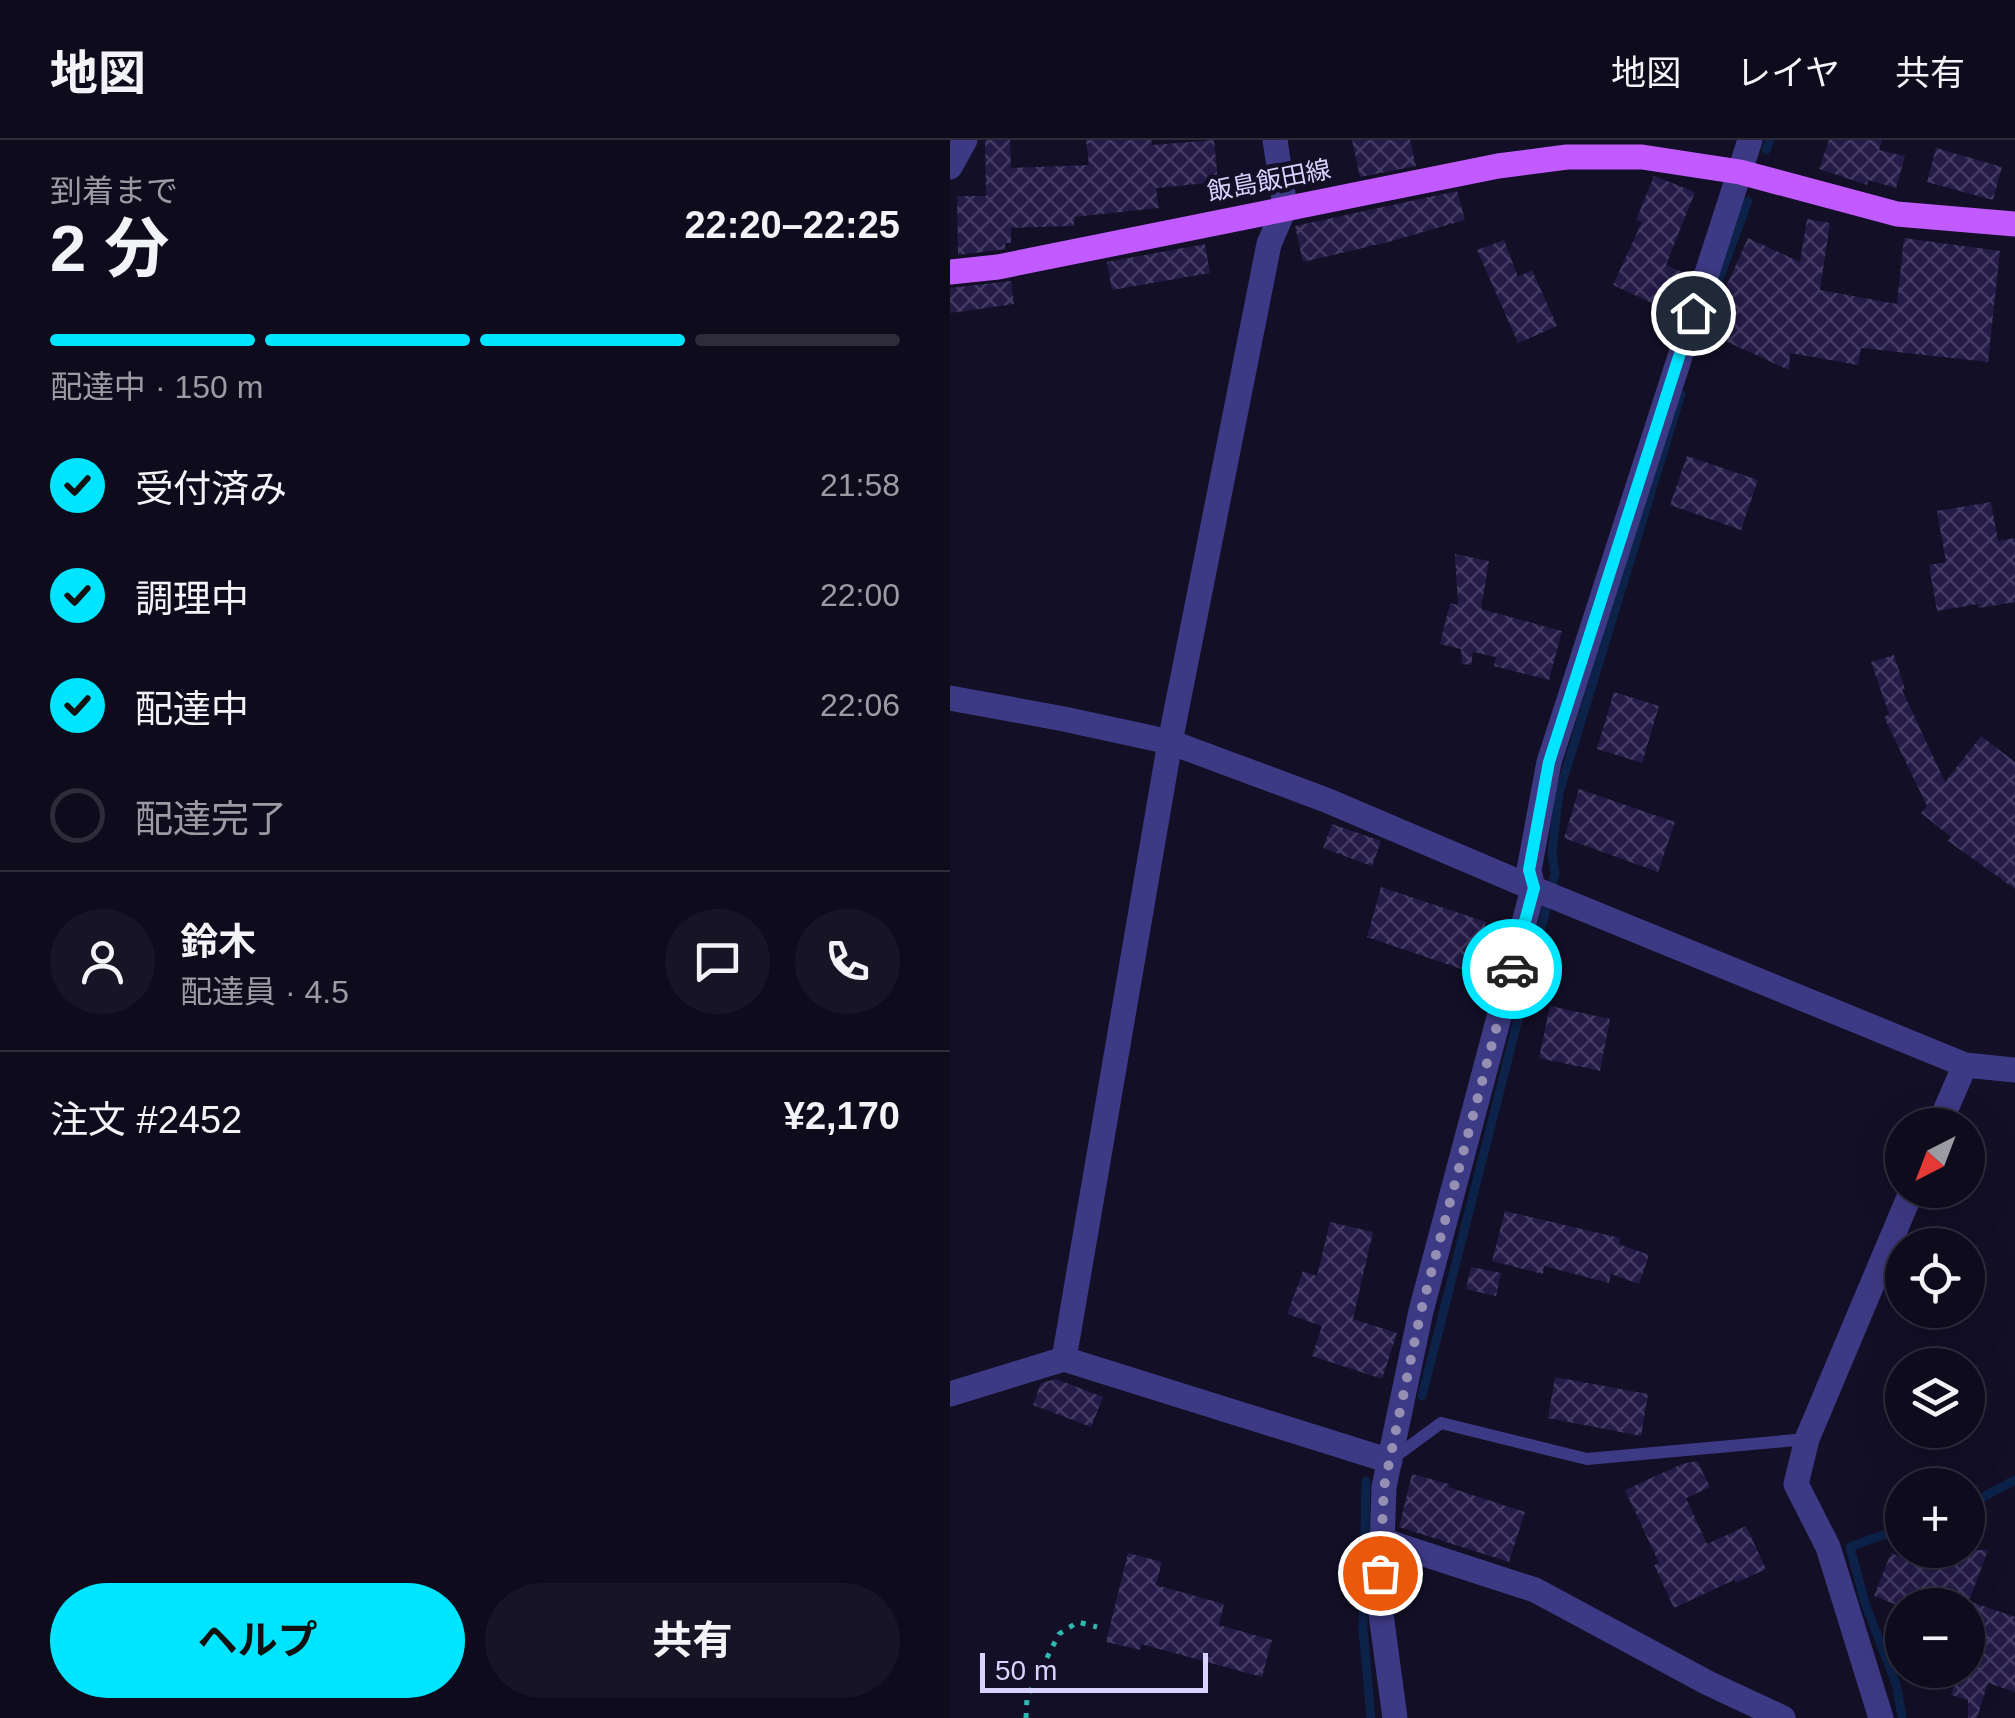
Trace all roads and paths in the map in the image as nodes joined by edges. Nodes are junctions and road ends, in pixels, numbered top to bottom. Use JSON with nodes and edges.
{"nodes":[{"id":1,"x":965,"y":140,"type":"edge"},
{"id":2,"x":1275,"y":140,"type":"edge"},
{"id":3,"x":1750,"y":140,"type":"edge"},
{"id":4,"x":950,"y":167,"type":"edge"},
{"id":5,"x":1740,"y":172,"type":"junction"},
{"id":6,"x":1285,"y":207,"type":"junction"},
{"id":7,"x":2015,"y":224,"type":"edge"},
{"id":8,"x":950,"y":272,"type":"edge"},
{"id":9,"x":950,"y":698,"type":"edge"},
{"id":10,"x":1170,"y":742,"type":"junction"},
{"id":11,"x":1538,"y":890,"type":"junction"},
{"id":12,"x":1964,"y":1065,"type":"junction"},
{"id":13,"x":2015,"y":1070,"type":"edge"},
{"id":14,"x":1946,"y":1108,"type":"edge"},
{"id":15,"x":1904,"y":1208,"type":"edge"},
{"id":16,"x":1064,"y":1359,"type":"junction"},
{"id":17,"x":950,"y":1394,"type":"edge"},
{"id":18,"x":1806,"y":1439,"type":"junction"},
{"id":19,"x":1390,"y":1461,"type":"junction"},
{"id":20,"x":1381,"y":1540,"type":"junction"},
{"id":21,"x":1097,"y":1628,"type":"dead end"},
{"id":22,"x":1026,"y":1718,"type":"edge"},
{"id":23,"x":1395,"y":1718,"type":"edge"},
{"id":24,"x":1784,"y":1718,"type":"edge"},
{"id":25,"x":1881,"y":1718,"type":"edge"}],
"edges":[{"from":1,"to":4,"type":"street"},
{"from":2,"to":6,"type":"street"},
{"from":3,"to":5,"type":"street"},
{"from":5,"to":6,"type":"main road","name":"飯島飯田線"},
{"from":5,"to":7,"type":"main road","name":"飯島飯田線"},
{"from":5,"to":11,"type":"street"},
{"from":6,"to":8,"type":"main road","name":"飯島飯田線"},
{"from":6,"to":10,"type":"street"},
{"from":9,"to":10,"type":"street"},
{"from":10,"to":11,"type":"street"},
{"from":10,"to":16,"type":"street"},
{"from":11,"to":12,"type":"street"},
{"from":11,"to":19,"type":"street"},
{"from":12,"to":13,"type":"street"},
{"from":12,"to":14,"type":"street"},
{"from":15,"to":18,"type":"street"},
{"from":16,"to":17,"type":"street"},
{"from":16,"to":19,"type":"street"},
{"from":18,"to":19,"type":"lane"},
{"from":18,"to":25,"type":"street"},
{"from":19,"to":20,"type":"street"},
{"from":20,"to":23,"type":"street"},
{"from":20,"to":24,"type":"street"},
{"from":21,"to":22,"type":"path"}]}
